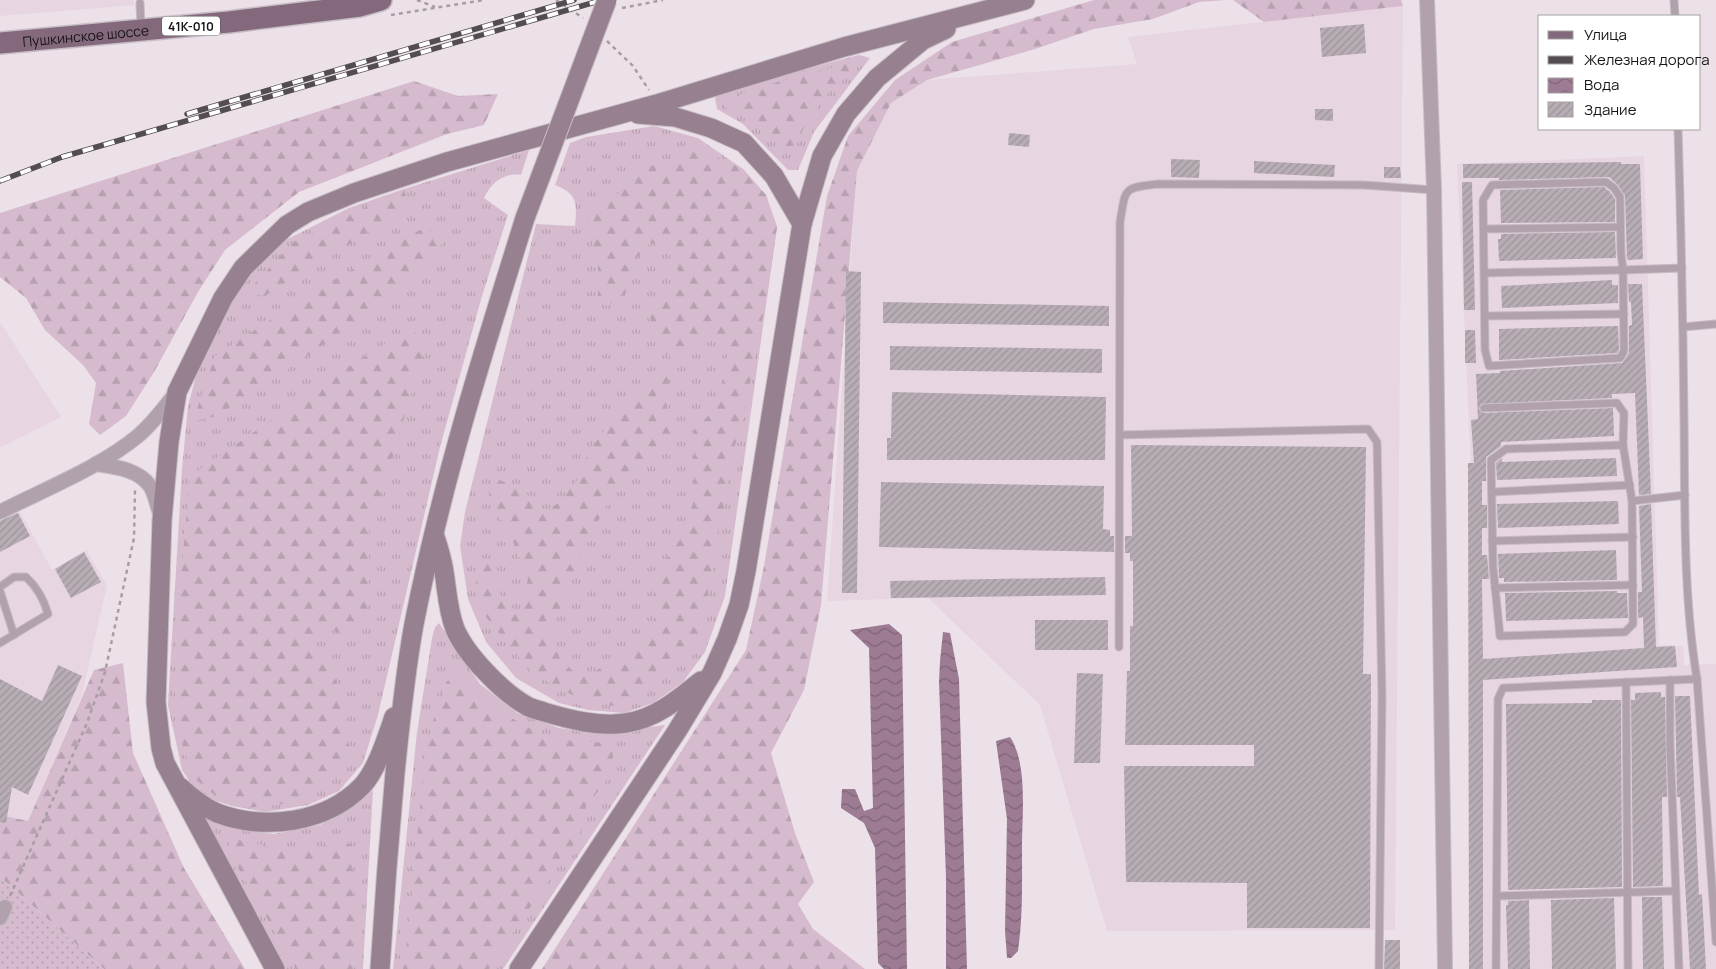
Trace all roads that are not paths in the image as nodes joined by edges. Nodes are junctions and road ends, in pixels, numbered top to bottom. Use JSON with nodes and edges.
{"nodes":[{"id":1,"x":380,"y":0,"type":"edge"},
{"id":2,"x":607,"y":0,"type":"edge"},
{"id":3,"x":1025,"y":0,"type":"edge"},
{"id":4,"x":1427,"y":0,"type":"edge"},
{"id":5,"x":1674,"y":0,"type":"edge"},
{"id":6,"x":140,"y":3,"type":"dead end"},
{"id":7,"x":981,"y":12,"type":"junction"},
{"id":8,"x":1674,"y":15,"type":"edge"},
{"id":9,"x":142,"y":30,"type":"junction"},
{"id":10,"x":0,"y":44,"type":"edge"},
{"id":11,"x":626,"y":112,"type":"junction"},
{"id":12,"x":1678,"y":130,"type":"edge"},
{"id":13,"x":1434,"y":190,"type":"junction"},
{"id":14,"x":802,"y":224,"type":"junction"},
{"id":15,"x":1620,"y":227,"type":"junction"},
{"id":16,"x":1484,"y":229,"type":"junction"},
{"id":17,"x":1682,"y":268,"type":"junction"},
{"id":18,"x":1623,"y":270,"type":"junction"},
{"id":19,"x":1484,"y":273,"type":"junction"},
{"id":20,"x":1624,"y":314,"type":"junction"},
{"id":21,"x":1485,"y":316,"type":"junction"},
{"id":22,"x":1716,"y":324,"type":"edge"},
{"id":23,"x":1684,"y":327,"type":"junction"},
{"id":24,"x":178,"y":392,"type":"junction"},
{"id":25,"x":1484,"y":408,"type":"dead end"},
{"id":26,"x":1120,"y":435,"type":"junction"},
{"id":27,"x":1623,"y":445,"type":"junction"},
{"id":28,"x":96,"y":464,"type":"junction"},
{"id":29,"x":1630,"y":485,"type":"junction"},
{"id":30,"x":1492,"y":492,"type":"junction"},
{"id":31,"x":1685,"y":495,"type":"junction"},
{"id":32,"x":1632,"y":501,"type":"junction"},
{"id":33,"x":0,"y":512,"type":"edge"},
{"id":34,"x":162,"y":520,"type":"junction"},
{"id":35,"x":434,"y":532,"type":"junction"},
{"id":36,"x":1633,"y":537,"type":"junction"},
{"id":37,"x":1492,"y":541,"type":"junction"},
{"id":38,"x":1633,"y":584,"type":"junction"},
{"id":39,"x":0,"y":587,"type":"edge"},
{"id":40,"x":1495,"y":588,"type":"junction"},
{"id":41,"x":0,"y":591,"type":"edge"},
{"id":42,"x":14,"y":635,"type":"junction"},
{"id":43,"x":0,"y":643,"type":"edge"},
{"id":44,"x":1119,"y":648,"type":"dead end"},
{"id":45,"x":712,"y":673,"type":"junction"},
{"id":46,"x":1697,"y":679,"type":"junction"},
{"id":47,"x":1670,"y":680,"type":"junction"},
{"id":48,"x":1626,"y":682,"type":"junction"},
{"id":49,"x":403,"y":695,"type":"junction"},
{"id":50,"x":172,"y":779,"type":"junction"},
{"id":51,"x":1676,"y":891,"type":"junction"},
{"id":52,"x":1626,"y":892,"type":"junction"},
{"id":53,"x":1497,"y":896,"type":"junction"},
{"id":54,"x":1716,"y":942,"type":"edge"},
{"id":55,"x":275,"y":969,"type":"edge"},
{"id":56,"x":380,"y":969,"type":"edge"},
{"id":57,"x":519,"y":969,"type":"edge"},
{"id":58,"x":1378,"y":969,"type":"edge"},
{"id":59,"x":1446,"y":969,"type":"edge"},
{"id":60,"x":1496,"y":969,"type":"edge"},
{"id":61,"x":1628,"y":969,"type":"edge"},
{"id":62,"x":1678,"y":969,"type":"edge"}],
"edges":[{"from":1,"to":9,"type":"main road","name":"Пушкинское шоссе","number":"41К-010"},
{"from":2,"to":35,"type":"street","bridge":true},
{"from":3,"to":7,"type":"street"},
{"from":4,"to":13,"type":"street"},
{"from":5,"to":8,"type":"lane"},
{"from":6,"to":9,"type":"lane"},
{"from":7,"to":11,"type":"street"},
{"from":7,"to":14,"type":"street"},
{"from":9,"to":10,"type":"main road","name":"Пушкинское шоссе","number":"41К-010"},
{"from":11,"to":14,"type":"street"},
{"from":11,"to":24,"type":"street"},
{"from":12,"to":17,"type":"lane"},
{"from":13,"to":26,"type":"lane"},
{"from":13,"to":59,"type":"street"},
{"from":14,"to":45,"type":"street"},
{"from":15,"to":16,"type":"lane"},
{"from":15,"to":16,"type":"lane"},
{"from":15,"to":18,"type":"lane"},
{"from":16,"to":19,"type":"lane"},
{"from":17,"to":18,"type":"lane"},
{"from":17,"to":23,"type":"lane"},
{"from":18,"to":19,"type":"lane"},
{"from":18,"to":20,"type":"lane"},
{"from":19,"to":21,"type":"lane"},
{"from":20,"to":21,"type":"lane"},
{"from":20,"to":21,"type":"lane"},
{"from":22,"to":23,"type":"lane"},
{"from":23,"to":31,"type":"lane"},
{"from":24,"to":28,"type":"street"},
{"from":24,"to":34,"type":"street"},
{"from":25,"to":27,"type":"lane"},
{"from":26,"to":44,"type":"lane"},
{"from":26,"to":58,"type":"lane"},
{"from":27,"to":29,"type":"lane"},
{"from":27,"to":30,"type":"lane"},
{"from":28,"to":33,"type":"street"},
{"from":28,"to":34,"type":"street"},
{"from":29,"to":30,"type":"lane"},
{"from":29,"to":32,"type":"lane"},
{"from":30,"to":37,"type":"lane"},
{"from":31,"to":32,"type":"lane"},
{"from":31,"to":46,"type":"lane"},
{"from":32,"to":36,"type":"lane"},
{"from":34,"to":50,"type":"street"},
{"from":35,"to":45,"type":"street"},
{"from":35,"to":49,"type":"street"},
{"from":36,"to":37,"type":"lane"},
{"from":36,"to":38,"type":"lane"},
{"from":37,"to":40,"type":"lane"},
{"from":38,"to":40,"type":"lane"},
{"from":38,"to":40,"type":"lane"},
{"from":39,"to":42,"type":"lane"},
{"from":41,"to":42,"type":"lane"},
{"from":42,"to":43,"type":"lane"},
{"from":45,"to":57,"type":"street"},
{"from":46,"to":47,"type":"lane"},
{"from":46,"to":54,"type":"lane"},
{"from":47,"to":48,"type":"lane"},
{"from":47,"to":51,"type":"lane"},
{"from":48,"to":52,"type":"lane"},
{"from":48,"to":53,"type":"lane"},
{"from":49,"to":50,"type":"street"},
{"from":49,"to":56,"type":"street"},
{"from":50,"to":55,"type":"street"},
{"from":51,"to":52,"type":"lane"},
{"from":51,"to":62,"type":"lane"},
{"from":52,"to":53,"type":"lane"},
{"from":52,"to":61,"type":"lane"},
{"from":53,"to":60,"type":"lane"}]}
